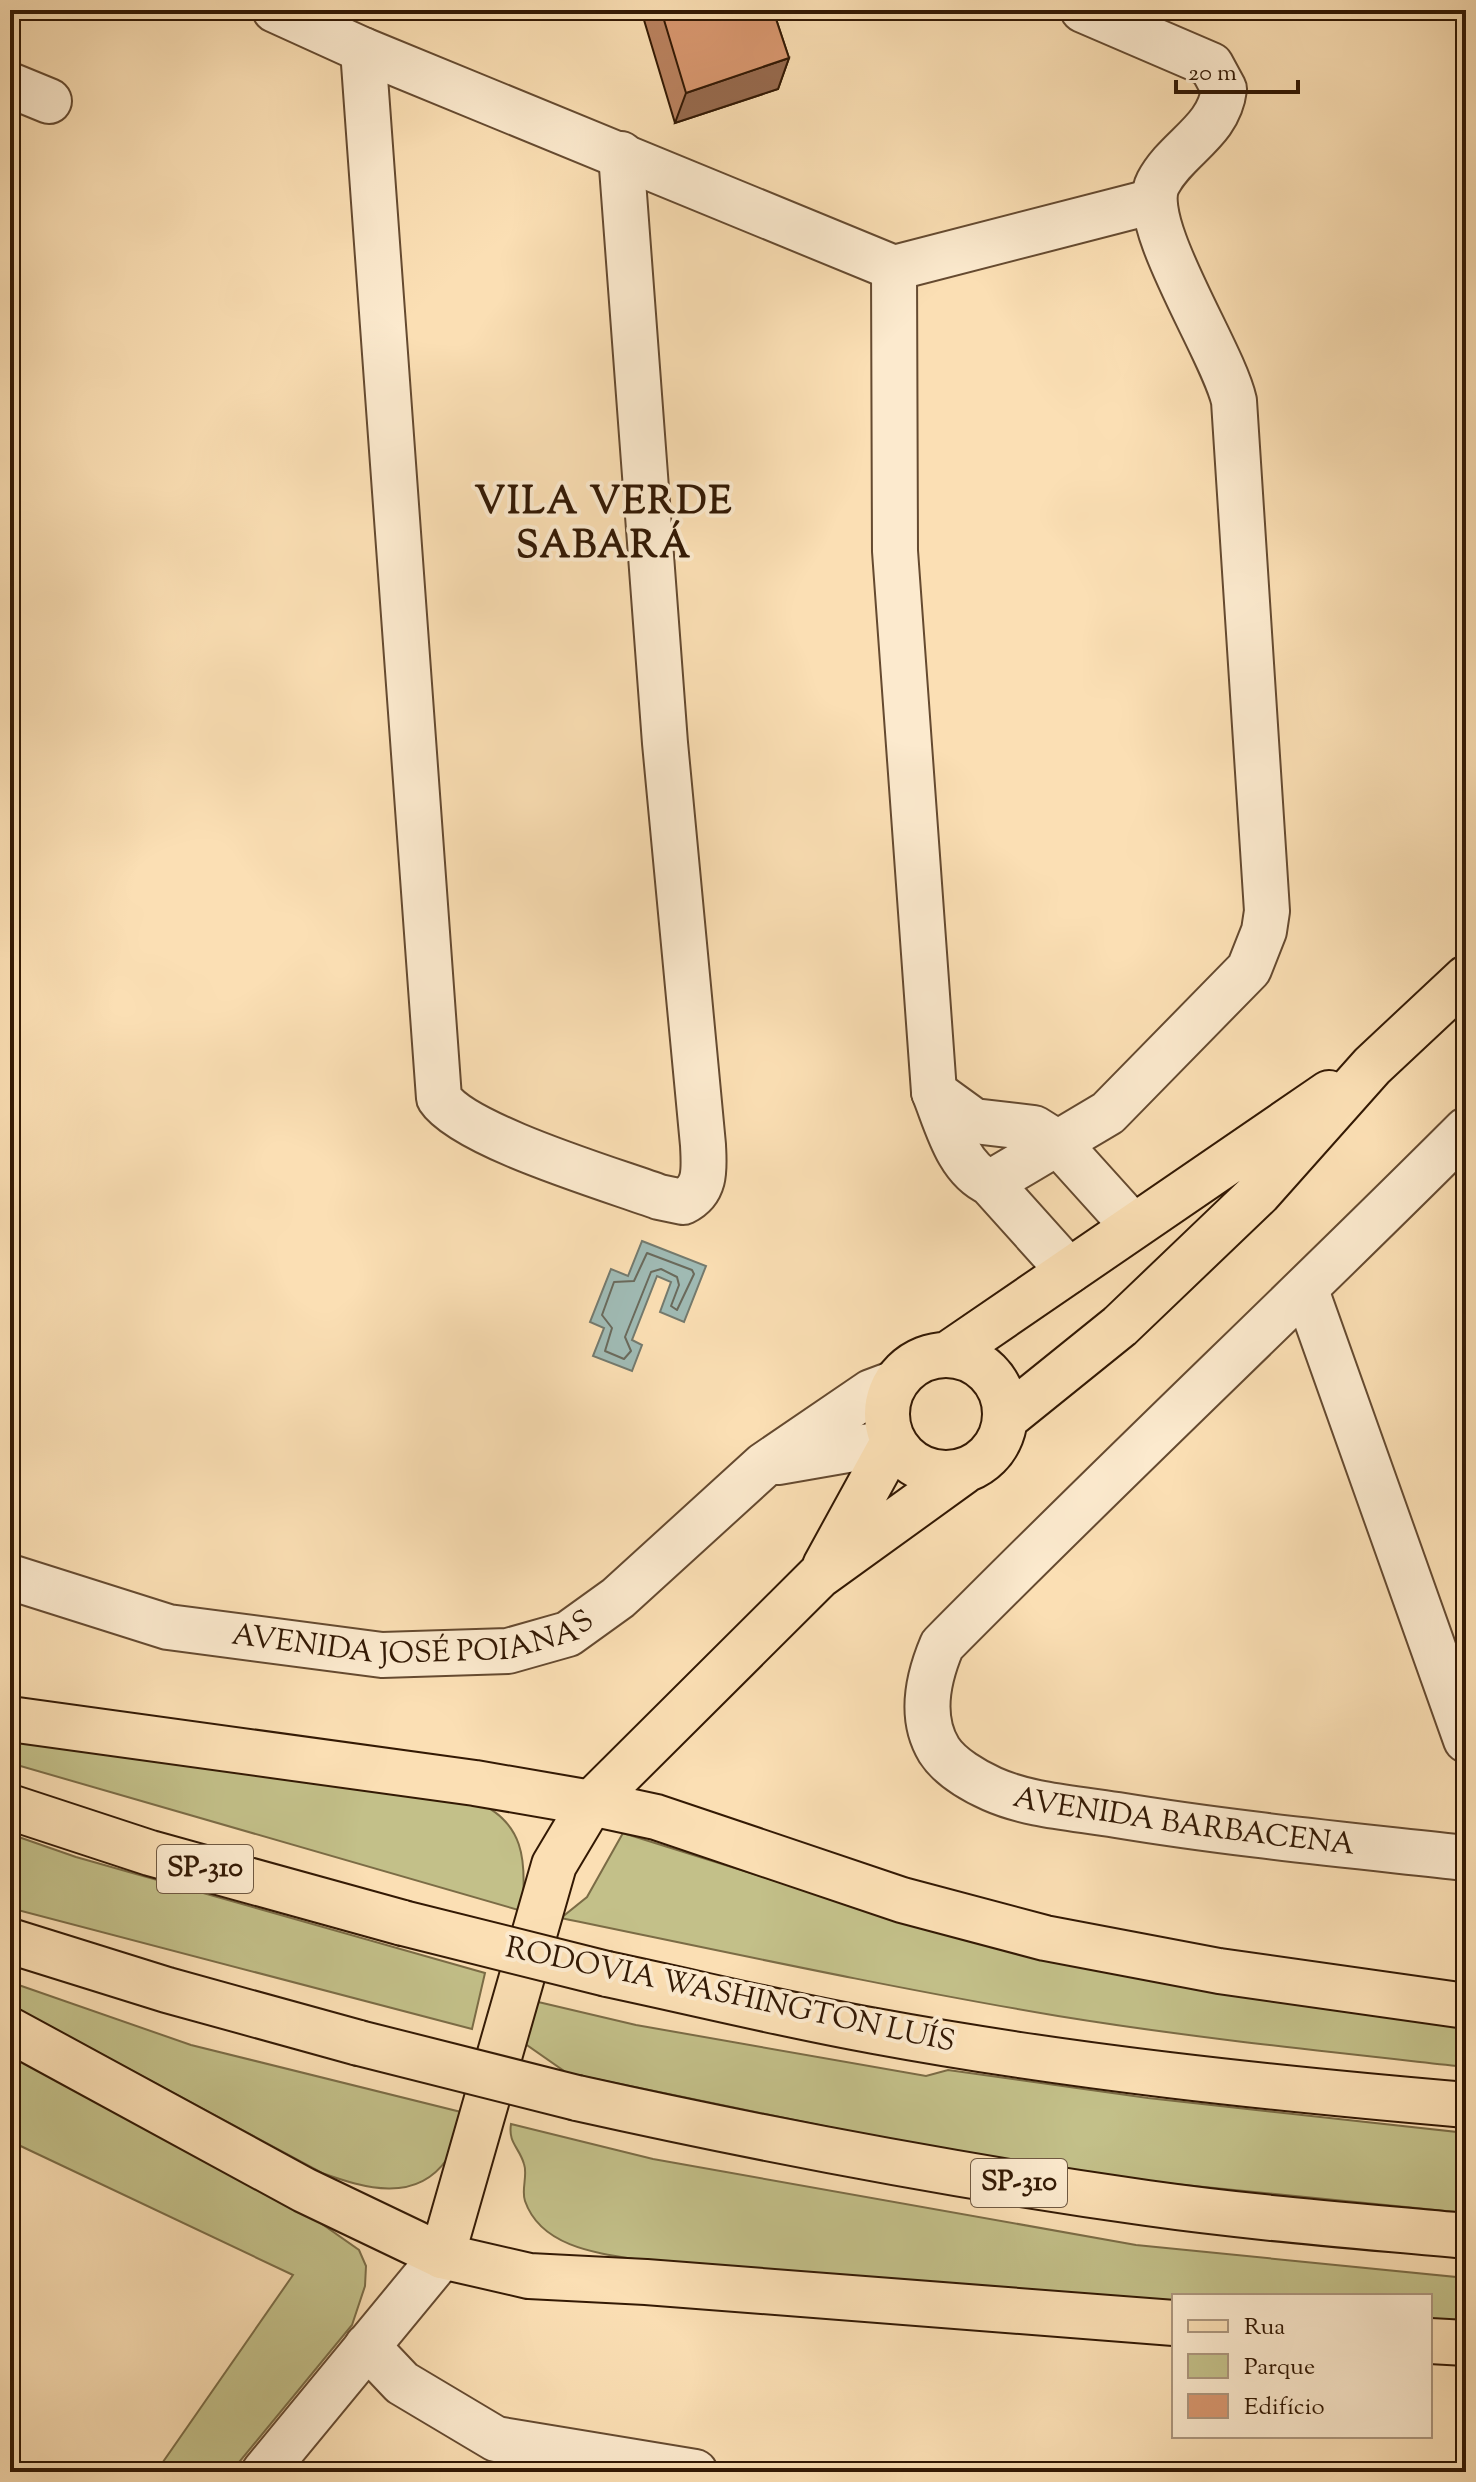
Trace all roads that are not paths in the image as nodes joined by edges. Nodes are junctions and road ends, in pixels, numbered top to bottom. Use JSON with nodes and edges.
{"nodes":[{"id":1,"x":275,"y":10,"type":"edge"},
{"id":2,"x":1083,"y":10,"type":"edge"},
{"id":3,"x":363,"y":50,"type":"junction"},
{"id":4,"x":621,"y":154,"type":"junction"},
{"id":5,"x":1154,"y":201,"type":"junction"},
{"id":6,"x":894,"y":268,"type":"junction"},
{"id":7,"x":1466,"y":978,"type":"edge"},
{"id":8,"x":1372,"y":1066,"type":"junction"},
{"id":9,"x":934,"y":1092,"type":"junction"},
{"id":10,"x":1466,"y":1130,"type":"edge"},
{"id":11,"x":1058,"y":1143,"type":"junction"},
{"id":12,"x":990,"y":1183,"type":"junction"},
{"id":13,"x":1132,"y":1225,"type":"junction"},
{"id":14,"x":1069,"y":1271,"type":"junction"},
{"id":15,"x":1306,"y":1290,"type":"junction"},
{"id":16,"x":1120,"y":1326,"type":"junction"},
{"id":17,"x":948,"y":1354,"type":"junction"},
{"id":18,"x":895,"y":1383,"type":"junction"},
{"id":19,"x":1006,"y":1418,"type":"junction"},
{"id":20,"x":893,"y":1442,"type":"junction"},
{"id":21,"x":764,"y":1465,"type":"junction"},
{"id":22,"x":963,"y":1472,"type":"junction"},
{"id":23,"x":819,"y":1576,"type":"junction"},
{"id":24,"x":10,"y":1577,"type":"edge"},
{"id":25,"x":10,"y":1719,"type":"edge"},
{"id":26,"x":1466,"y":1740,"type":"edge"},
{"id":27,"x":591,"y":1803,"type":"junction"},
{"id":28,"x":10,"y":1807,"type":"edge"},
{"id":29,"x":1466,"y":1858,"type":"edge"},
{"id":30,"x":10,"y":1941,"type":"edge"},
{"id":31,"x":1466,"y":2006,"type":"edge"},
{"id":32,"x":10,"y":2030,"type":"edge"},
{"id":33,"x":1466,"y":2105,"type":"edge"},
{"id":34,"x":1466,"y":2236,"type":"edge"},
{"id":35,"x":442,"y":2256,"type":"junction"},
{"id":36,"x":1172,"y":2323,"type":"edge"},
{"id":37,"x":1432,"y":2341,"type":"edge"},
{"id":38,"x":1466,"y":2343,"type":"edge"},
{"id":39,"x":367,"y":2346,"type":"junction"},
{"id":40,"x":492,"y":2456,"type":"edge"},
{"id":41,"x":264,"y":2472,"type":"edge"},
{"id":42,"x":695,"y":2472,"type":"edge"}],
"edges":[{"from":1,"to":3,"type":"street"},
{"from":2,"to":5,"type":"street"},
{"from":3,"to":4,"type":"street"},
{"from":3,"to":4,"type":"street"},
{"from":4,"to":6,"type":"street"},
{"from":5,"to":6,"type":"street"},
{"from":5,"to":11,"type":"street"},
{"from":6,"to":9,"type":"street"},
{"from":7,"to":8,"type":"main road"},
{"from":8,"to":13,"type":"main road"},
{"from":8,"to":16,"type":"main road"},
{"from":9,"to":11,"type":"street"},
{"from":9,"to":12,"type":"street"},
{"from":10,"to":15,"type":"street"},
{"from":11,"to":12,"type":"street"},
{"from":11,"to":13,"type":"street"},
{"from":12,"to":14,"type":"street"},
{"from":13,"to":14,"type":"main road"},
{"from":13,"to":16,"type":"main road"},
{"from":14,"to":17,"type":"main road"},
{"from":15,"to":26,"type":"street"},
{"from":15,"to":29,"type":"street","name":"AVENIDA BARBACENA"},
{"from":16,"to":19,"type":"main road"},
{"from":17,"to":18,"type":"main road"},
{"from":17,"to":19,"type":"main road"},
{"from":18,"to":20,"type":"main road"},
{"from":18,"to":21,"type":"street","name":"AVENIDA JOSÉ POIANAS"},
{"from":19,"to":22,"type":"main road"},
{"from":20,"to":21,"type":"street"},
{"from":20,"to":22,"type":"main road"},
{"from":20,"to":23,"type":"main road"},
{"from":21,"to":24,"type":"street","name":"AVENIDA JOSÉ POIANAS"},
{"from":22,"to":23,"type":"main road"},
{"from":23,"to":27,"type":"main road"},
{"from":25,"to":27,"type":"main road"},
{"from":27,"to":31,"type":"main road"},
{"from":27,"to":35,"type":"main road"},
{"from":28,"to":33,"type":"main road","name":"RODOVIA WASHINGTON LUÍS","number":"SP-310","bridge":true},
{"from":30,"to":34,"type":"main road","number":"SP-310","bridge":true},
{"from":32,"to":35,"type":"main road"},
{"from":35,"to":36,"type":"main road"},
{"from":35,"to":39,"type":"street"},
{"from":37,"to":38,"type":"main road"},
{"from":39,"to":40,"type":"street"},
{"from":39,"to":41,"type":"street"},
{"from":40,"to":42,"type":"street"}]}
